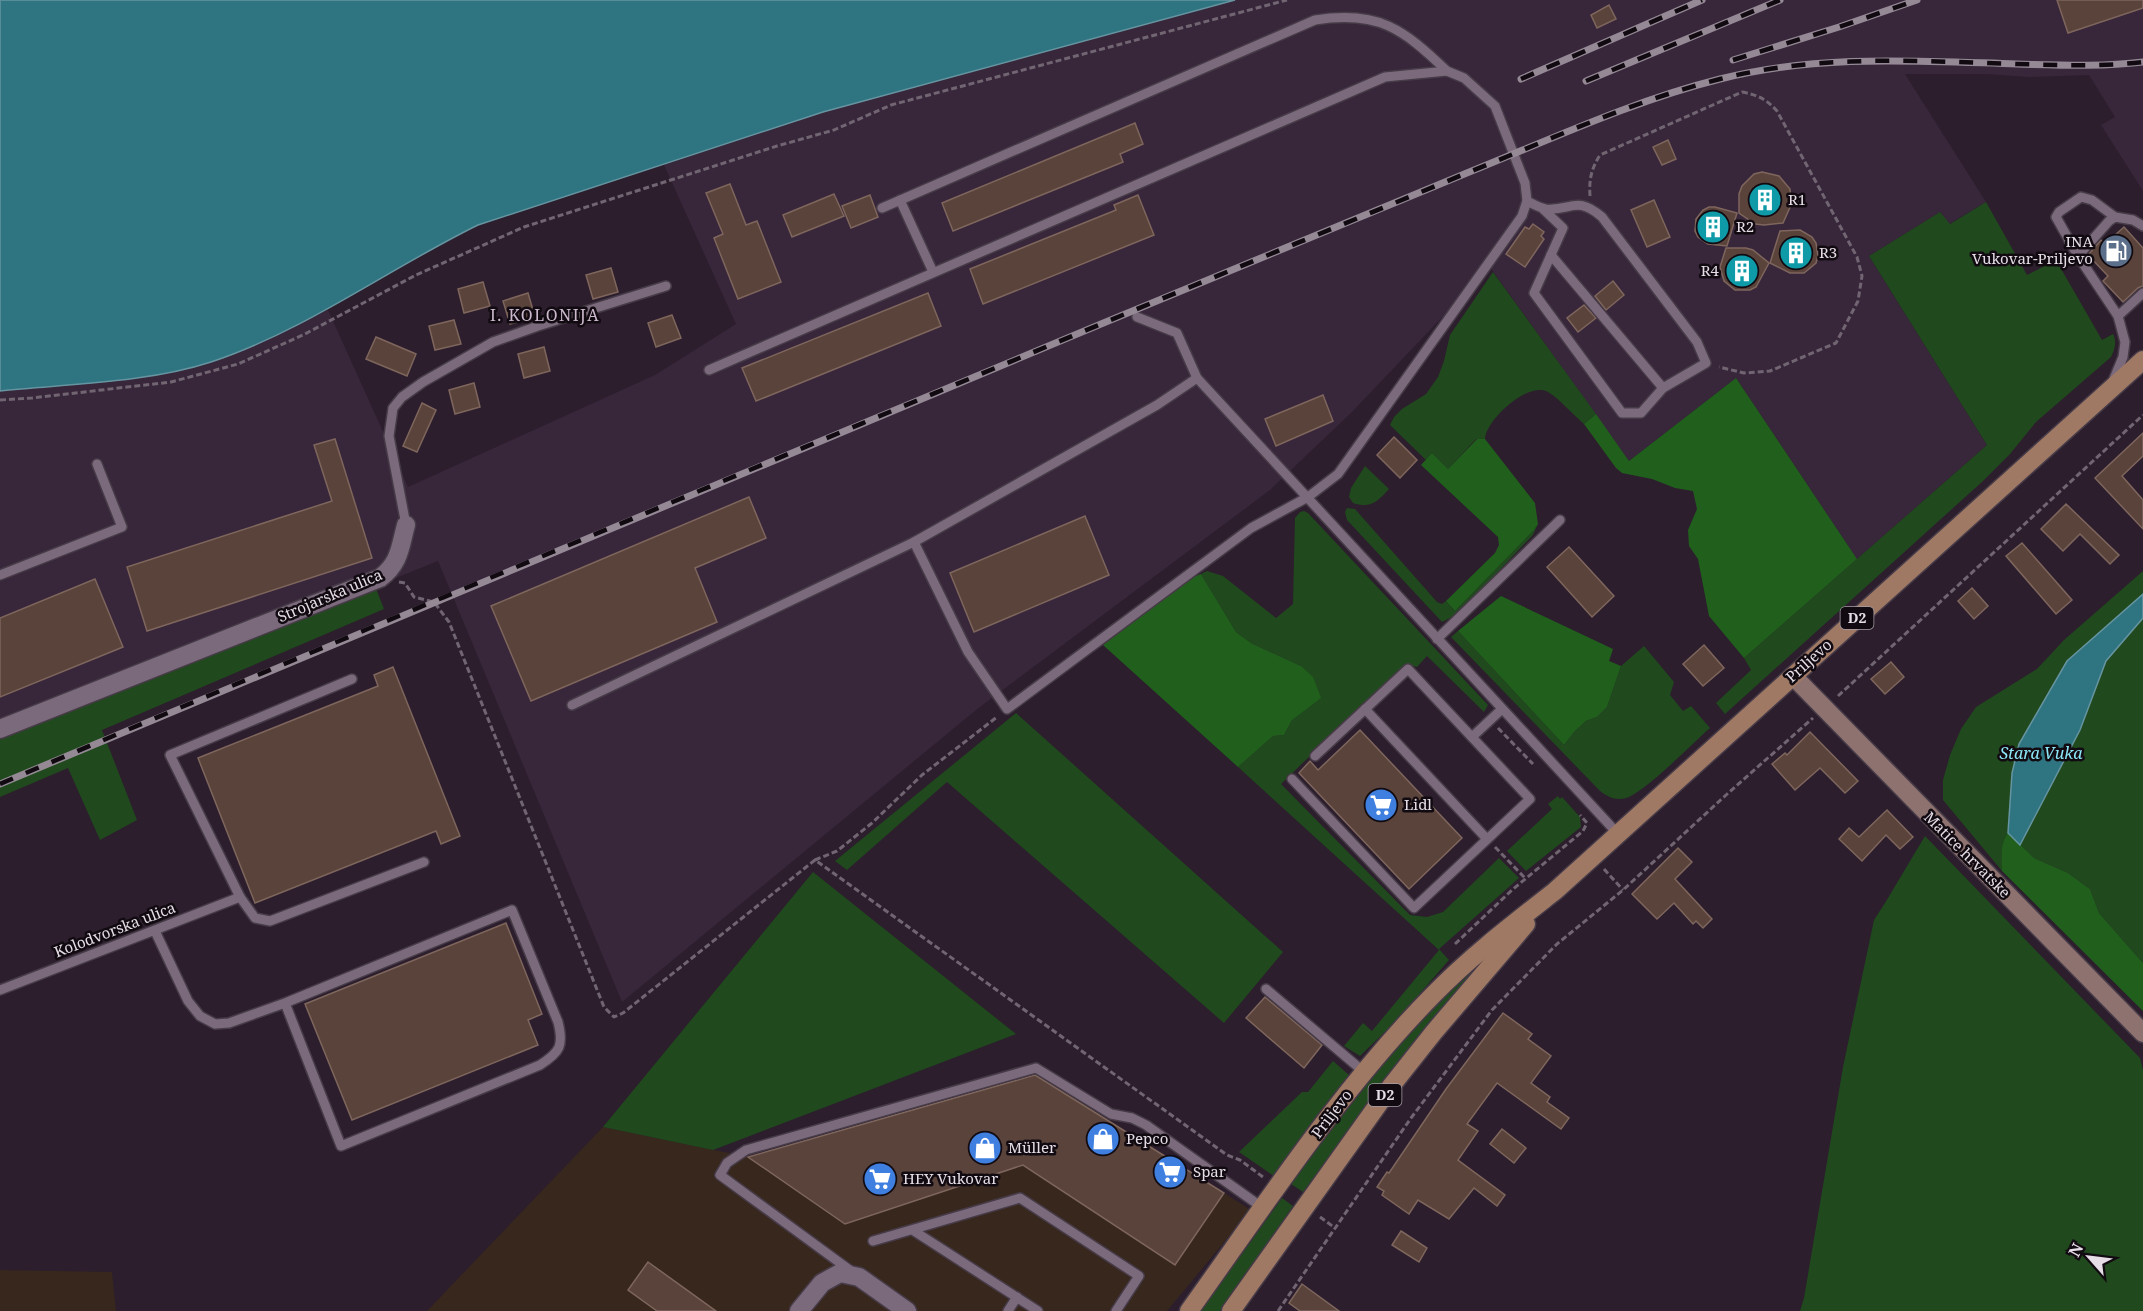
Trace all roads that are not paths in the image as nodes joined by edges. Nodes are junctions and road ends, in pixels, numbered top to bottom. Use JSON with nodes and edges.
{"nodes":[{"id":1,"x":1447,"y":71,"type":"junction"},
{"id":2,"x":900,"y":200,"type":"junction"},
{"id":3,"x":1527,"y":201,"type":"junction"},
{"id":4,"x":882,"y":208,"type":"dead end"},
{"id":5,"x":1543,"y":209,"type":"junction"},
{"id":6,"x":2115,"y":217,"type":"junction"},
{"id":7,"x":2143,"y":226,"type":"edge"},
{"id":8,"x":1551,"y":255,"type":"junction"},
{"id":9,"x":2078,"y":256,"type":"junction"},
{"id":10,"x":933,"y":272,"type":"junction"},
{"id":11,"x":666,"y":286,"type":"dead end"},
{"id":12,"x":2143,"y":293,"type":"edge"},
{"id":13,"x":2118,"y":316,"type":"junction"},
{"id":14,"x":1137,"y":317,"type":"dead end"},
{"id":15,"x":2143,"y":360,"type":"edge"},
{"id":16,"x":709,"y":370,"type":"dead end"},
{"id":17,"x":1197,"y":378,"type":"junction"},
{"id":18,"x":1664,"y":388,"type":"junction"},
{"id":19,"x":2109,"y":391,"type":"junction"},
{"id":20,"x":97,"y":464,"type":"dead end"},
{"id":21,"x":1308,"y":497,"type":"junction"},
{"id":22,"x":1560,"y":520,"type":"dead end"},
{"id":23,"x":406,"y":525,"type":"joint"},
{"id":24,"x":914,"y":542,"type":"junction"},
{"id":25,"x":0,"y":575,"type":"edge"},
{"id":26,"x":1437,"y":639,"type":"junction"},
{"id":27,"x":1792,"y":676,"type":"junction"},
{"id":28,"x":352,"y":679,"type":"dead end"},
{"id":29,"x":572,"y":705,"type":"dead end"},
{"id":30,"x":1365,"y":709,"type":"junction"},
{"id":31,"x":1502,"y":710,"type":"junction"},
{"id":32,"x":0,"y":729,"type":"edge"},
{"id":33,"x":1472,"y":737,"type":"junction"},
{"id":34,"x":1315,"y":756,"type":"dead end"},
{"id":35,"x":1292,"y":779,"type":"dead end"},
{"id":36,"x":1618,"y":834,"type":"junction"},
{"id":37,"x":1487,"y":839,"type":"junction"},
{"id":38,"x":424,"y":862,"type":"dead end"},
{"id":39,"x":1555,"y":891,"type":"junction"},
{"id":40,"x":240,"y":897,"type":"junction"},
{"id":41,"x":155,"y":932,"type":"junction"},
{"id":42,"x":1266,"y":988,"type":"dead end"},
{"id":43,"x":0,"y":990,"type":"edge"},
{"id":44,"x":285,"y":1004,"type":"junction"},
{"id":45,"x":2143,"y":1033,"type":"edge"},
{"id":46,"x":1364,"y":1072,"type":"junction"},
{"id":47,"x":1263,"y":1208,"type":"junction"},
{"id":48,"x":914,"y":1231,"type":"junction"},
{"id":49,"x":873,"y":1241,"type":"dead end"},
{"id":50,"x":859,"y":1277,"type":"junction"},
{"id":51,"x":1017,"y":1297,"type":"junction"},
{"id":52,"x":799,"y":1311,"type":"edge"},
{"id":53,"x":907,"y":1311,"type":"edge"},
{"id":54,"x":1008,"y":1311,"type":"edge"},
{"id":55,"x":1038,"y":1311,"type":"edge"},
{"id":56,"x":1116,"y":1311,"type":"edge"},
{"id":57,"x":1189,"y":1311,"type":"edge"},
{"id":58,"x":1231,"y":1311,"type":"edge"}],
"edges":[{"from":1,"to":2,"type":"lane"},
{"from":1,"to":3,"type":"lane"},
{"from":1,"to":10,"type":"lane"},
{"from":2,"to":4,"type":"lane"},
{"from":2,"to":10,"type":"lane"},
{"from":3,"to":5,"type":"lane"},
{"from":3,"to":21,"type":"lane"},
{"from":5,"to":8,"type":"lane"},
{"from":5,"to":18,"type":"lane"},
{"from":6,"to":7,"type":"lane"},
{"from":6,"to":9,"type":"lane"},
{"from":6,"to":9,"type":"lane"},
{"from":8,"to":18,"type":"lane"},
{"from":8,"to":18,"type":"lane"},
{"from":9,"to":13,"type":"lane"},
{"from":10,"to":16,"type":"lane"},
{"from":11,"to":23,"type":"lane","name":"Strojarska ulica"},
{"from":12,"to":13,"type":"lane"},
{"from":13,"to":19,"type":"lane"},
{"from":14,"to":17,"type":"lane"},
{"from":15,"to":19,"type":"main road","name":"Priljevo","number":"D2"},
{"from":17,"to":21,"type":"lane"},
{"from":17,"to":24,"type":"lane"},
{"from":19,"to":27,"type":"main road","name":"Priljevo","number":"D2"},
{"from":20,"to":25,"type":"lane"},
{"from":21,"to":24,"type":"lane"},
{"from":21,"to":26,"type":"lane"},
{"from":22,"to":26,"type":"lane"},
{"from":23,"to":32,"type":"street","name":"Strojarska ulica"},
{"from":24,"to":29,"type":"lane"},
{"from":26,"to":31,"type":"lane"},
{"from":27,"to":36,"type":"main road","name":"Priljevo","number":"D2"},
{"from":27,"to":45,"type":"main road","name":"Matice hrvatske"},
{"from":28,"to":40,"type":"lane"},
{"from":30,"to":33,"type":"lane"},
{"from":30,"to":34,"type":"lane"},
{"from":30,"to":37,"type":"lane"},
{"from":31,"to":33,"type":"lane"},
{"from":31,"to":36,"type":"lane"},
{"from":33,"to":37,"type":"lane"},
{"from":35,"to":37,"type":"lane"},
{"from":36,"to":39,"type":"main road","name":"Priljevo","number":"D2"},
{"from":38,"to":40,"type":"lane"},
{"from":39,"to":46,"type":"main road","name":"Priljevo","number":"D2"},
{"from":39,"to":58,"type":"main road","name":"Priljevo","number":"D2"},
{"from":40,"to":41,"type":"lane","name":"Kolodvorska ulica"},
{"from":41,"to":43,"type":"lane","name":"Kolodvorska ulica"},
{"from":41,"to":44,"type":"lane"},
{"from":42,"to":46,"type":"lane"},
{"from":44,"to":44,"type":"lane"},
{"from":46,"to":47,"type":"main road","name":"Priljevo","number":"D2"},
{"from":47,"to":50,"type":"lane"},
{"from":47,"to":57,"type":"main road","name":"Priljevo","number":"D2"},
{"from":48,"to":49,"type":"lane"},
{"from":48,"to":51,"type":"lane"},
{"from":48,"to":56,"type":"lane"},
{"from":50,"to":52,"type":"street"},
{"from":50,"to":53,"type":"street"},
{"from":51,"to":54,"type":"lane"},
{"from":51,"to":55,"type":"lane"}]}
